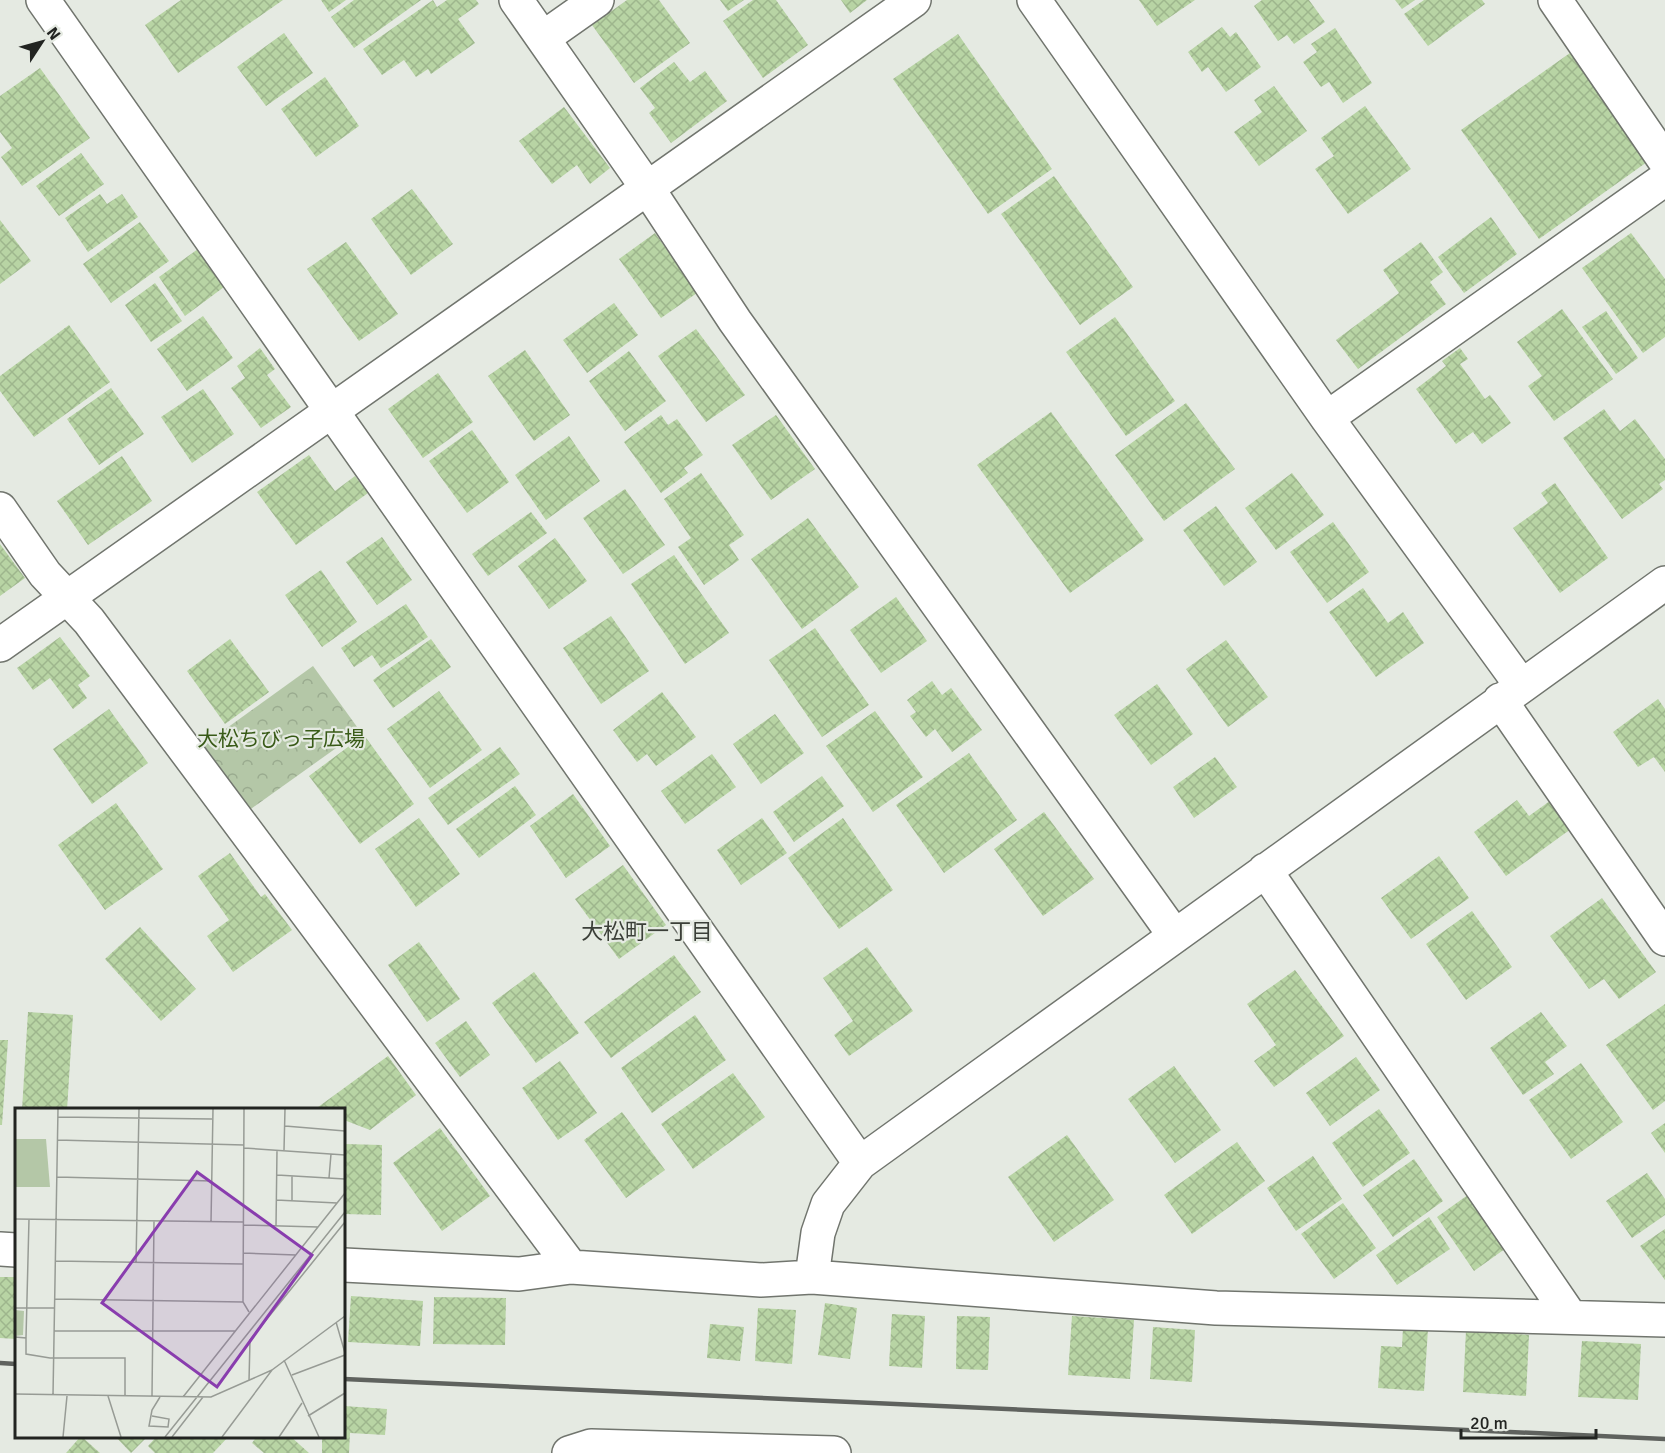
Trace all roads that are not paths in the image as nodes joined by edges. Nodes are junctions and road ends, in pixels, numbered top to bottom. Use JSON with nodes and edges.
{"nodes":[{"id":1,"x":43,"y":0,"type":"edge"},
{"id":2,"x":516,"y":0,"type":"edge"},
{"id":3,"x":597,"y":0,"type":"edge"},
{"id":4,"x":914,"y":0,"type":"edge"},
{"id":5,"x":1035,"y":0,"type":"edge"},
{"id":6,"x":1555,"y":0,"type":"edge"},
{"id":7,"x":543,"y":38,"type":"junction"},
{"id":8,"x":1665,"y":161,"type":"edge"},
{"id":9,"x":1665,"y":179,"type":"edge"},
{"id":10,"x":648,"y":189,"type":"junction"},
{"id":11,"x":331,"y":411,"type":"junction"},
{"id":12,"x":1327,"y":418,"type":"junction"},
{"id":13,"x":0,"y":509,"type":"edge"},
{"id":14,"x":1665,"y":583,"type":"edge"},
{"id":15,"x":66,"y":598,"type":"junction"},
{"id":16,"x":0,"y":645,"type":"edge"},
{"id":17,"x":1511,"y":693,"type":"junction"},
{"id":18,"x":1265,"y":870,"type":"junction"},
{"id":19,"x":1174,"y":936,"type":"junction"},
{"id":20,"x":1665,"y":939,"type":"edge"},
{"id":21,"x":860,"y":1163,"type":"junction"},
{"id":22,"x":0,"y":1249,"type":"edge"},
{"id":23,"x":15,"y":1250,"type":"edge"},
{"id":24,"x":345,"y":1265,"type":"edge"},
{"id":25,"x":571,"y":1267,"type":"junction"},
{"id":26,"x":812,"y":1277,"type":"junction"},
{"id":27,"x":1570,"y":1316,"type":"junction"},
{"id":28,"x":1665,"y":1320,"type":"edge"},
{"id":29,"x":569,"y":1453,"type":"edge"},
{"id":30,"x":834,"y":1453,"type":"edge"}],
"edges":[{"from":1,"to":11,"type":"street"},
{"from":2,"to":7,"type":"street"},
{"from":3,"to":7,"type":"street"},
{"from":4,"to":10,"type":"street"},
{"from":5,"to":12,"type":"street"},
{"from":6,"to":8,"type":"street"},
{"from":7,"to":10,"type":"street"},
{"from":9,"to":12,"type":"street"},
{"from":10,"to":11,"type":"street"},
{"from":10,"to":19,"type":"street"},
{"from":11,"to":15,"type":"street"},
{"from":11,"to":21,"type":"street"},
{"from":12,"to":17,"type":"street"},
{"from":13,"to":15,"type":"street"},
{"from":14,"to":17,"type":"street"},
{"from":15,"to":16,"type":"street"},
{"from":15,"to":25,"type":"street"},
{"from":17,"to":18,"type":"street"},
{"from":17,"to":20,"type":"street"},
{"from":18,"to":19,"type":"street"},
{"from":18,"to":27,"type":"street"},
{"from":19,"to":21,"type":"street"},
{"from":21,"to":26,"type":"street"},
{"from":22,"to":23,"type":"street"},
{"from":24,"to":25,"type":"street"},
{"from":25,"to":26,"type":"street"},
{"from":26,"to":27,"type":"street"},
{"from":27,"to":28,"type":"street"},
{"from":29,"to":30,"type":"street"}]}
